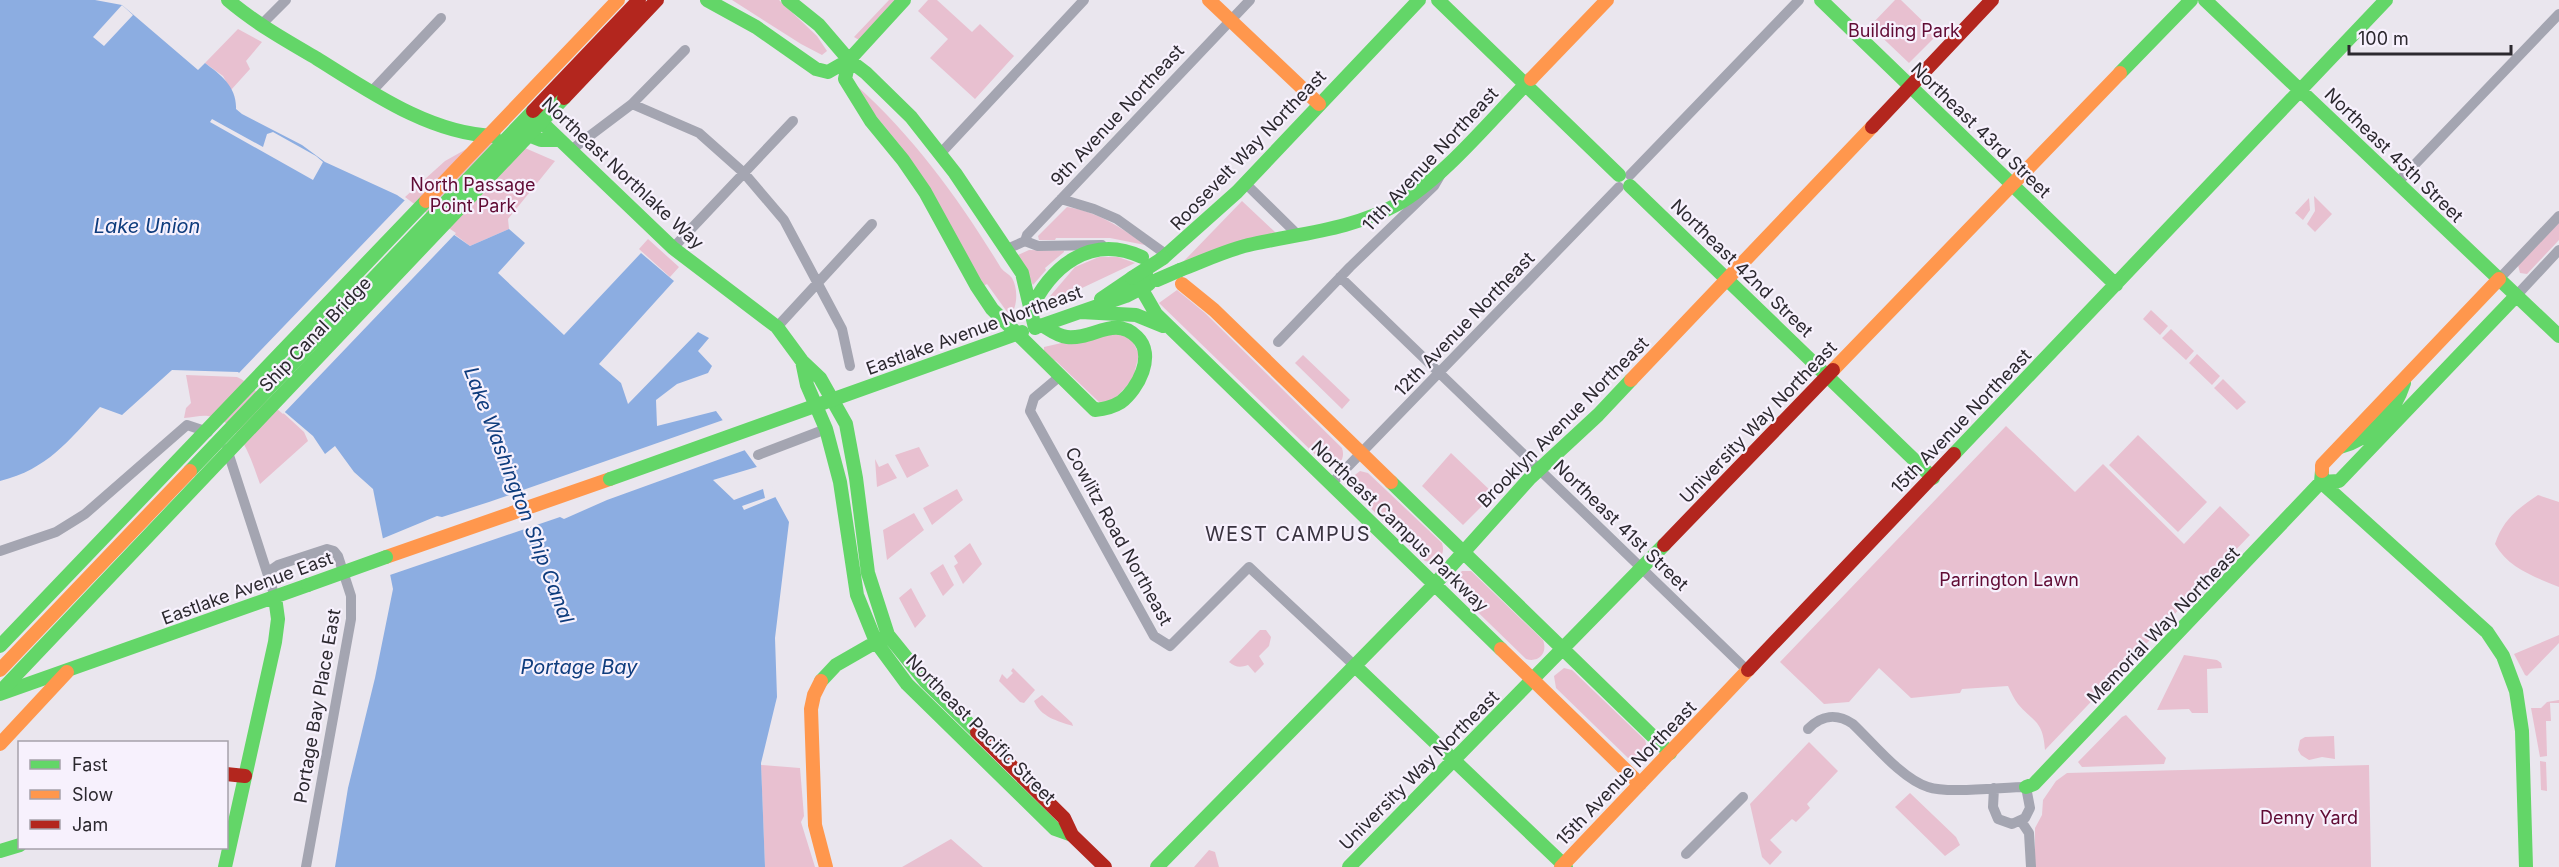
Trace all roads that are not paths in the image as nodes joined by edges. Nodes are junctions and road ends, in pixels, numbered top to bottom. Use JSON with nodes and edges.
{"nodes":[{"id":1,"x":228,"y":0,"type":"edge"},
{"id":2,"x":286,"y":0,"type":"edge"},
{"id":3,"x":618,"y":0,"type":"edge"},
{"id":4,"x":626,"y":0,"type":"edge"},
{"id":5,"x":639,"y":0,"type":"edge"},
{"id":6,"x":657,"y":0,"type":"edge"},
{"id":7,"x":708,"y":0,"type":"edge"},
{"id":8,"x":788,"y":0,"type":"edge"},
{"id":9,"x":904,"y":0,"type":"edge"},
{"id":10,"x":1084,"y":0,"type":"edge"},
{"id":11,"x":1209,"y":0,"type":"edge"},
{"id":12,"x":1250,"y":0,"type":"edge"},
{"id":13,"x":1419,"y":0,"type":"edge"},
{"id":14,"x":1438,"y":0,"type":"edge"},
{"id":15,"x":1607,"y":0,"type":"edge"},
{"id":16,"x":1799,"y":0,"type":"edge"},
{"id":17,"x":1821,"y":0,"type":"edge"},
{"id":18,"x":1992,"y":0,"type":"edge"},
{"id":19,"x":2191,"y":0,"type":"edge"},
{"id":20,"x":2205,"y":0,"type":"edge"},
{"id":21,"x":2386,"y":0,"type":"edge"},
{"id":22,"x":2559,"y":14,"type":"edge"},
{"id":23,"x":441,"y":18,"type":"dead end"},
{"id":24,"x":1230,"y":20,"type":"junction"},
{"id":25,"x":261,"y":25,"type":"junction"},
{"id":26,"x":685,"y":50,"type":"dead end"},
{"id":27,"x":849,"y":60,"type":"junction"},
{"id":28,"x":1525,"y":85,"type":"junction"},
{"id":29,"x":1910,"y":87,"type":"junction"},
{"id":30,"x":543,"y":89,"type":"junction"},
{"id":31,"x":372,"y":91,"type":"junction"},
{"id":32,"x":2301,"y":91,"type":"junction"},
{"id":33,"x":632,"y":104,"type":"junction"},
{"id":34,"x":1319,"y":104,"type":"junction"},
{"id":35,"x":526,"y":107,"type":"junction"},
{"id":36,"x":793,"y":121,"type":"dead end"},
{"id":37,"x":507,"y":128,"type":"junction"},
{"id":38,"x":560,"y":140,"type":"junction"},
{"id":39,"x":571,"y":150,"type":"junction"},
{"id":40,"x":940,"y":154,"type":"junction"},
{"id":41,"x":1444,"y":168,"type":"junction"},
{"id":42,"x":744,"y":173,"type":"junction"},
{"id":43,"x":1625,"y":181,"type":"junction"},
{"id":44,"x":2397,"y":183,"type":"junction"},
{"id":45,"x":1246,"y":184,"type":"junction"},
{"id":46,"x":2013,"y":184,"type":"junction"},
{"id":47,"x":1061,"y":199,"type":"junction"},
{"id":48,"x":2559,"y":216,"type":"edge"},
{"id":49,"x":872,"y":224,"type":"dead end"},
{"id":50,"x":1299,"y":236,"type":"junction"},
{"id":51,"x":1025,"y":242,"type":"junction"},
{"id":52,"x":673,"y":248,"type":"junction"},
{"id":53,"x":1007,"y":249,"type":"junction"},
{"id":54,"x":1128,"y":250,"type":"junction"},
{"id":55,"x":2559,"y":250,"type":"edge"},
{"id":56,"x":1142,"y":257,"type":"dead end"},
{"id":57,"x":1165,"y":257,"type":"junction"},
{"id":58,"x":1181,"y":277,"type":"junction"},
{"id":59,"x":1340,"y":277,"type":"junction"},
{"id":60,"x":1727,"y":279,"type":"junction"},
{"id":61,"x":2499,"y":279,"type":"junction"},
{"id":62,"x":1136,"y":283,"type":"junction"},
{"id":63,"x":816,"y":285,"type":"junction"},
{"id":64,"x":2116,"y":285,"type":"junction"},
{"id":65,"x":2516,"y":296,"type":"junction"},
{"id":66,"x":1083,"y":309,"type":"junction"},
{"id":67,"x":1029,"y":312,"type":"junction"},
{"id":68,"x":777,"y":327,"type":"junction"},
{"id":69,"x":1033,"y":329,"type":"junction"},
{"id":70,"x":1173,"y":329,"type":"junction"},
{"id":71,"x":2559,"y":336,"type":"edge"},
{"id":72,"x":2442,"y":339,"type":"junction"},
{"id":73,"x":1278,"y":342,"type":"dead end"},
{"id":74,"x":2460,"y":355,"type":"junction"},
{"id":75,"x":802,"y":361,"type":"junction"},
{"id":76,"x":850,"y":366,"type":"dead end"},
{"id":77,"x":1440,"y":374,"type":"junction"},
{"id":78,"x":1828,"y":376,"type":"junction"},
{"id":79,"x":1059,"y":377,"type":"junction"},
{"id":80,"x":846,"y":424,"type":"joint"},
{"id":81,"x":826,"y":429,"type":"junction"},
{"id":82,"x":758,"y":454,"type":"dead end"},
{"id":83,"x":1360,"y":454,"type":"junction"},
{"id":84,"x":1540,"y":469,"type":"junction"},
{"id":85,"x":1933,"y":478,"type":"junction"},
{"id":86,"x":2321,"y":482,"type":"junction"},
{"id":87,"x":1331,"y":484,"type":"junction"},
{"id":88,"x":506,"y":515,"type":"joint"},
{"id":89,"x":0,"y":551,"type":"edge"},
{"id":90,"x":1462,"y":553,"type":"junction"},
{"id":91,"x":1642,"y":568,"type":"junction"},
{"id":92,"x":268,"y":572,"type":"junction"},
{"id":93,"x":1434,"y":585,"type":"junction"},
{"id":94,"x":275,"y":597,"type":"junction"},
{"id":95,"x":882,"y":638,"type":"junction"},
{"id":96,"x":0,"y":646,"type":"edge"},
{"id":97,"x":1562,"y":650,"type":"junction"},
{"id":98,"x":1354,"y":666,"type":"junction"},
{"id":99,"x":0,"y":669,"type":"edge"},
{"id":100,"x":69,"y":670,"type":"junction"},
{"id":101,"x":1748,"y":671,"type":"junction"},
{"id":102,"x":1532,"y":681,"type":"junction"},
{"id":103,"x":0,"y":693,"type":"edge"},
{"id":104,"x":1808,"y":729,"type":"dead end"},
{"id":105,"x":0,"y":744,"type":"edge"},
{"id":106,"x":1670,"y":753,"type":"junction"},
{"id":107,"x":1453,"y":761,"type":"junction"},
{"id":108,"x":228,"y":774,"type":"edge"},
{"id":109,"x":244,"y":776,"type":"junction"},
{"id":110,"x":1640,"y":784,"type":"junction"},
{"id":111,"x":2026,"y":787,"type":"junction"},
{"id":112,"x":1994,"y":788,"type":"junction"},
{"id":113,"x":1743,"y":797,"type":"dead end"},
{"id":114,"x":2021,"y":821,"type":"junction"},
{"id":115,"x":18,"y":846,"type":"edge"},
{"id":116,"x":0,"y":851,"type":"edge"},
{"id":117,"x":1686,"y":854,"type":"dead end"},
{"id":118,"x":1564,"y":866,"type":"edge"},
{"id":119,"x":225,"y":867,"type":"edge"},
{"id":120,"x":306,"y":867,"type":"edge"},
{"id":121,"x":826,"y":867,"type":"edge"},
{"id":122,"x":1105,"y":867,"type":"edge"},
{"id":123,"x":1157,"y":867,"type":"edge"},
{"id":124,"x":1349,"y":867,"type":"edge"},
{"id":125,"x":2031,"y":867,"type":"edge"},
{"id":126,"x":2526,"y":867,"type":"edge"}],
"edges":[{"from":1,"to":25,"type":"main road"},
{"from":2,"to":25,"type":"street"},
{"from":3,"to":96,"type":"main road","name":"Ship Canal Bridge","bridge":true},
{"from":4,"to":30,"type":"main road"},
{"from":5,"to":99,"type":"main road","name":"Ship Canal Bridge","bridge":true},
{"from":6,"to":103,"type":"main road","name":"Ship Canal Bridge","bridge":true},
{"from":7,"to":27,"type":"main road"},
{"from":8,"to":27,"type":"main road"},
{"from":9,"to":27,"type":"main road"},
{"from":10,"to":40,"type":"street"},
{"from":11,"to":24,"type":"main road"},
{"from":12,"to":24,"type":"street","name":"9th Avenue Northeast"},
{"from":13,"to":34,"type":"main road","name":"Roosevelt Way Northeast"},
{"from":14,"to":28,"type":"main road","name":"Northeast 42nd Street"},
{"from":15,"to":28,"type":"main road","name":"11th Avenue Northeast"},
{"from":16,"to":43,"type":"street","name":"12th Avenue Northeast"},
{"from":17,"to":29,"type":"main road","name":"Northeast 43rd Street"},
{"from":18,"to":29,"type":"main road","name":"Brooklyn Avenue Northeast"},
{"from":19,"to":46,"type":"main road","name":"University Way Northeast"},
{"from":20,"to":32,"type":"main road","name":"Northeast 45th Street"},
{"from":21,"to":32,"type":"main road","name":"15th Avenue Northeast"},
{"from":22,"to":44,"type":"street"},
{"from":23,"to":31,"type":"street"},
{"from":24,"to":34,"type":"main road"},
{"from":24,"to":47,"type":"street","name":"9th Avenue Northeast"},
{"from":25,"to":31,"type":"main road"},
{"from":26,"to":33,"type":"street"},
{"from":27,"to":40,"type":"main road"},
{"from":27,"to":79,"type":"main road"},
{"from":28,"to":41,"type":"main road","name":"11th Avenue Northeast"},
{"from":28,"to":43,"type":"main road","name":"Northeast 42nd Street"},
{"from":29,"to":46,"type":"main road","name":"Northeast 43rd Street"},
{"from":29,"to":60,"type":"main road","name":"Brooklyn Avenue Northeast"},
{"from":30,"to":35,"type":"main road"},
{"from":30,"to":38,"type":"main road"},
{"from":31,"to":37,"type":"main road"},
{"from":32,"to":44,"type":"main road","name":"Northeast 45th Street"},
{"from":32,"to":64,"type":"main road","name":"15th Avenue Northeast"},
{"from":33,"to":39,"type":"street"},
{"from":33,"to":42,"type":"street"},
{"from":34,"to":45,"type":"main road","name":"Roosevelt Way Northeast"},
{"from":35,"to":37,"type":"main road"},
{"from":35,"to":38,"type":"main road","name":"Northeast Northlake Way"},
{"from":36,"to":42,"type":"street"},
{"from":37,"to":38,"type":"main road"},
{"from":38,"to":39,"type":"main road","name":"Northeast Northlake Way"},
{"from":39,"to":52,"type":"main road","name":"Northeast Northlake Way"},
{"from":40,"to":53,"type":"main road"},
{"from":41,"to":50,"type":"main road"},
{"from":41,"to":59,"type":"street","name":"11th Avenue Northeast"},
{"from":42,"to":52,"type":"street"},
{"from":42,"to":63,"type":"street"},
{"from":43,"to":60,"type":"main road","name":"Northeast 42nd Street"},
{"from":43,"to":77,"type":"street","name":"12th Avenue Northeast"},
{"from":44,"to":61,"type":"main road","name":"Northeast 45th Street"},
{"from":45,"to":50,"type":"street"},
{"from":45,"to":57,"type":"main road","name":"Roosevelt Way Northeast"},
{"from":46,"to":64,"type":"main road","name":"Northeast 43rd Street"},
{"from":46,"to":78,"type":"main road","name":"University Way Northeast"},
{"from":47,"to":51,"type":"street","name":"9th Avenue Northeast"},
{"from":47,"to":57,"type":"street"},
{"from":48,"to":61,"type":"street"},
{"from":49,"to":63,"type":"street"},
{"from":50,"to":58,"type":"main road"},
{"from":51,"to":53,"type":"street"},
{"from":51,"to":54,"type":"street"},
{"from":52,"to":68,"type":"main road","name":"Northeast Northlake Way"},
{"from":53,"to":67,"type":"main road"},
{"from":54,"to":56,"type":"main road"},
{"from":54,"to":67,"type":"main road"},
{"from":55,"to":65,"type":"street"},
{"from":57,"to":62,"type":"main road","name":"Roosevelt Way Northeast"},
{"from":58,"to":62,"type":"main road","bridge":true},
{"from":58,"to":83,"type":"main road","name":"Northeast Campus Parkway"},
{"from":59,"to":73,"type":"street","name":"11th Avenue Northeast"},
{"from":59,"to":77,"type":"street","name":"Northeast 41st Street"},
{"from":60,"to":78,"type":"main road","name":"Northeast 42nd Street"},
{"from":60,"to":84,"type":"main road","name":"Brooklyn Avenue Northeast"},
{"from":61,"to":65,"type":"main road","name":"Northeast 45th Street"},
{"from":61,"to":72,"type":"main road"},
{"from":62,"to":66,"type":"main road"},
{"from":62,"to":70,"type":"main road","name":"Northeast Campus Parkway"},
{"from":63,"to":68,"type":"street"},
{"from":63,"to":76,"type":"street"},
{"from":64,"to":85,"type":"main road","name":"15th Avenue Northeast"},
{"from":65,"to":71,"type":"main road","name":"Northeast 45th Street"},
{"from":65,"to":74,"type":"main road","name":"Memorial Way Northeast"},
{"from":66,"to":69,"type":"main road","name":"Eastlake Avenue Northeast"},
{"from":66,"to":70,"type":"main road"},
{"from":67,"to":69,"type":"main road"},
{"from":68,"to":75,"type":"main road","name":"Northeast Northlake Way"},
{"from":69,"to":79,"type":"main road"},
{"from":69,"to":88,"type":"main road","name":"Eastlake Avenue Northeast","bridge":true},
{"from":70,"to":87,"type":"main road","name":"Northeast Campus Parkway"},
{"from":72,"to":74,"type":"main road"},
{"from":72,"to":86,"type":"main road","name":"Memorial Way Northeast"},
{"from":74,"to":86,"type":"main road","name":"Memorial Way Northeast"},
{"from":75,"to":80,"type":"main road","name":"Northeast Northlake Way"},
{"from":75,"to":81,"type":"main road","name":"Northeast Northlake Way"},
{"from":77,"to":83,"type":"street","name":"12th Avenue Northeast"},
{"from":77,"to":84,"type":"street","name":"Northeast 41st Street"},
{"from":78,"to":85,"type":"main road","name":"Northeast 42nd Street"},
{"from":78,"to":91,"type":"main road","name":"University Way Northeast"},
{"from":79,"to":98,"type":"street","name":"Cowlitz Road Northeast"},
{"from":80,"to":95,"type":"main road","name":"Northeast Pacific Street"},
{"from":81,"to":82,"type":"street"},
{"from":81,"to":95,"type":"main road","name":"Northeast Pacific Street"},
{"from":83,"to":87,"type":"street","name":"12th Avenue Northeast"},
{"from":83,"to":90,"type":"main road","name":"Northeast Campus Parkway"},
{"from":84,"to":90,"type":"main road","name":"Brooklyn Avenue Northeast"},
{"from":84,"to":91,"type":"street","name":"Northeast 41st Street"},
{"from":85,"to":101,"type":"main road","name":"15th Avenue Northeast"},
{"from":86,"to":111,"type":"main road","name":"Memorial Way Northeast"},
{"from":86,"to":126,"type":"main road"},
{"from":87,"to":93,"type":"main road","name":"Northeast Campus Parkway"},
{"from":88,"to":94,"type":"main road","name":"Eastlake Avenue East","bridge":true},
{"from":89,"to":92,"type":"street"},
{"from":90,"to":93,"type":"main road","name":"Brooklyn Avenue Northeast"},
{"from":90,"to":97,"type":"main road","name":"Northeast Campus Parkway"},
{"from":91,"to":97,"type":"main road","name":"University Way Northeast"},
{"from":91,"to":101,"type":"street","name":"Northeast 41st Street"},
{"from":92,"to":94,"type":"street"},
{"from":92,"to":120,"type":"street","name":"Portage Bay Place East"},
{"from":93,"to":98,"type":"main road","name":"Brooklyn Avenue Northeast"},
{"from":93,"to":102,"type":"main road","name":"Northeast Campus Parkway"},
{"from":94,"to":100,"type":"main road","name":"Eastlake Avenue East"},
{"from":94,"to":109,"type":"main road"},
{"from":95,"to":121,"type":"main road"},
{"from":95,"to":122,"type":"main road","name":"Northeast Pacific Street"},
{"from":97,"to":102,"type":"main road","name":"University Way Northeast"},
{"from":97,"to":106,"type":"main road","name":"Northeast Campus Parkway"},
{"from":98,"to":107,"type":"main road"},
{"from":98,"to":123,"type":"main road","name":"Brooklyn Avenue Northeast"},
{"from":100,"to":103,"type":"main road","name":"Eastlake Avenue East"},
{"from":100,"to":105,"type":"main road"},
{"from":101,"to":106,"type":"main road","name":"15th Avenue Northeast"},
{"from":102,"to":107,"type":"main road","name":"University Way Northeast"},
{"from":102,"to":110,"type":"main road","name":"Northeast Campus Parkway"},
{"from":104,"to":112,"type":"street"},
{"from":106,"to":110,"type":"main road","name":"15th Avenue Northeast"},
{"from":107,"to":118,"type":"main road"},
{"from":107,"to":124,"type":"main road","name":"University Way Northeast"},
{"from":108,"to":109,"type":"main road"},
{"from":109,"to":119,"type":"main road"},
{"from":110,"to":118,"type":"main road","name":"15th Avenue Northeast"},
{"from":111,"to":112,"type":"street"},
{"from":111,"to":114,"type":"street"},
{"from":112,"to":114,"type":"street"},
{"from":113,"to":117,"type":"street"},
{"from":114,"to":125,"type":"street"},
{"from":115,"to":116,"type":"main road"}]}
